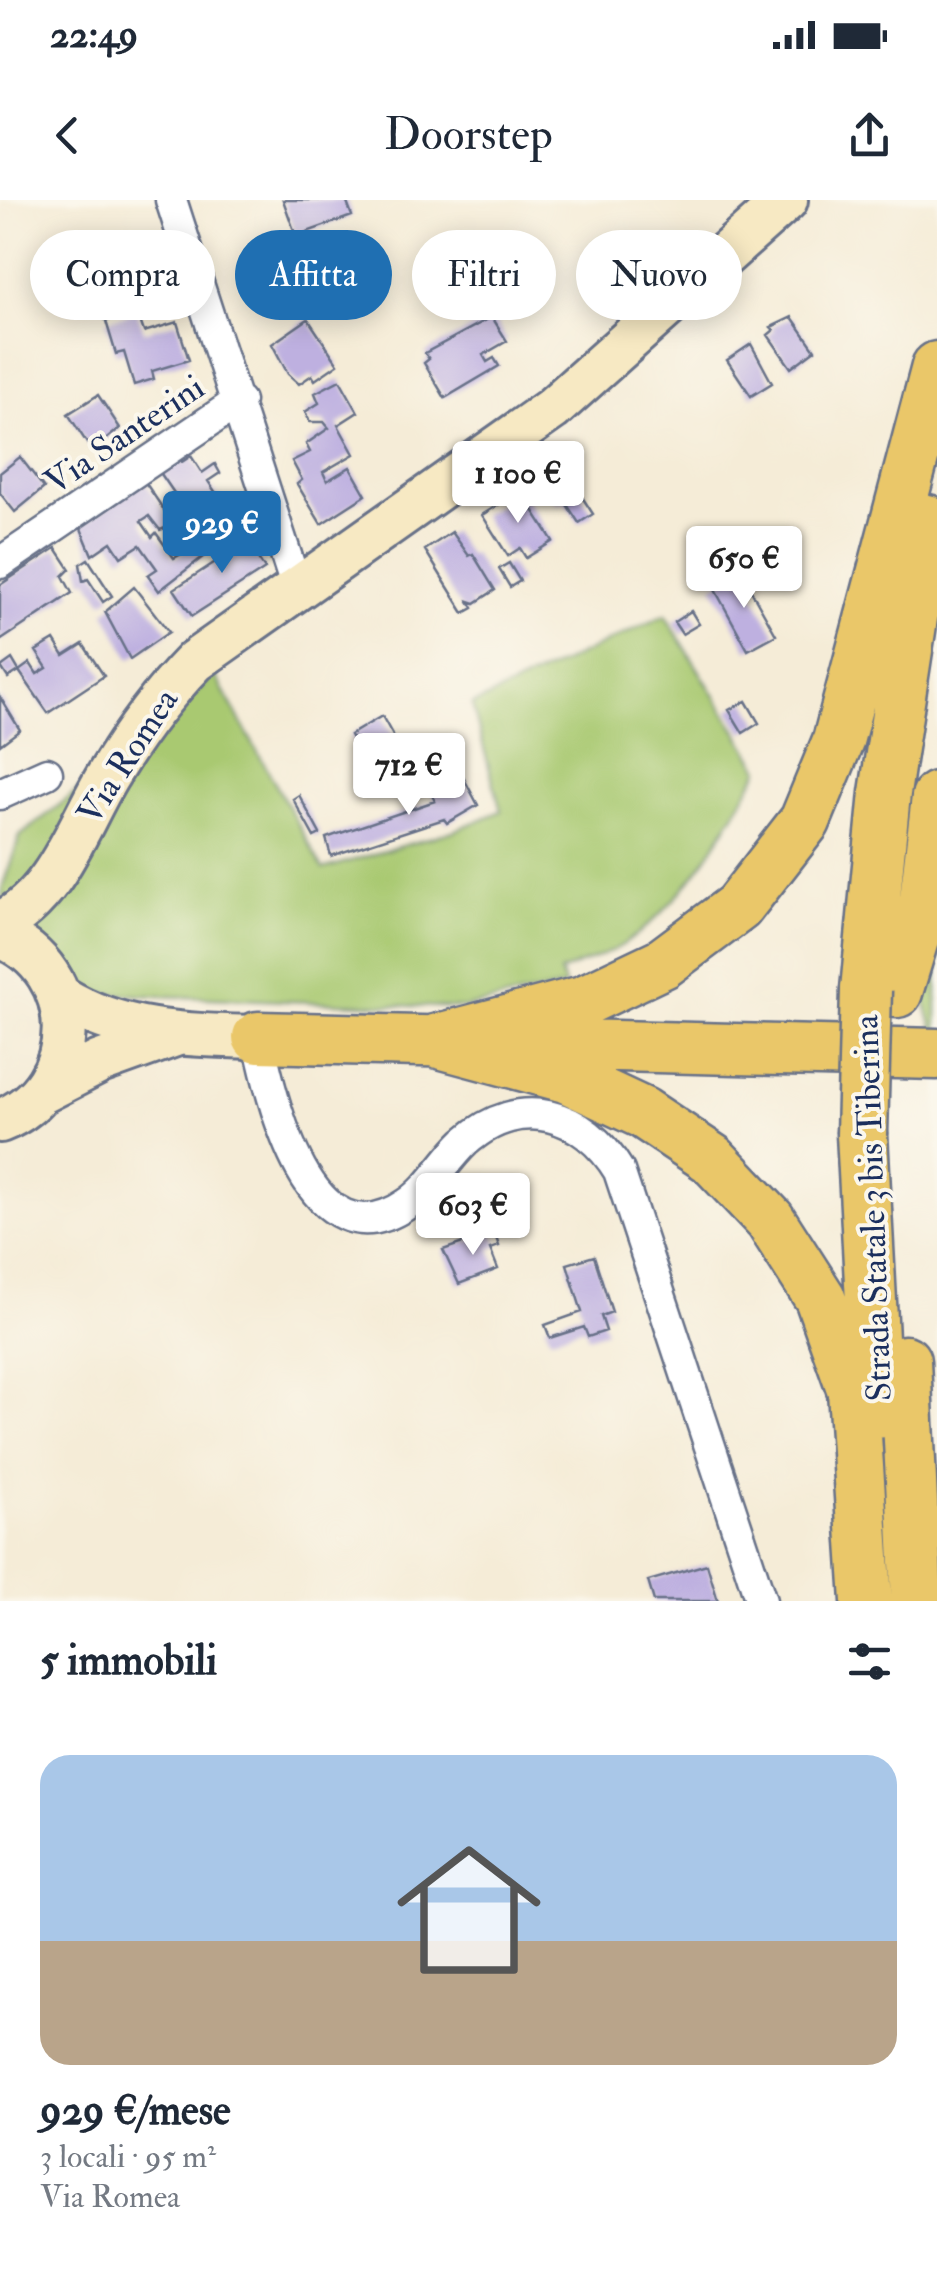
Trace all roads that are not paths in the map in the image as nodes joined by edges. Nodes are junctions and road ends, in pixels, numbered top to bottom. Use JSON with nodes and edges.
{"nodes":[{"id":1,"x":171,"y":200,"type":"edge"},
{"id":2,"x":786,"y":200,"type":"edge"},
{"id":3,"x":937,"y":367,"type":"edge"},
{"id":4,"x":239,"y":402,"type":"junction"},
{"id":5,"x":937,"y":461,"type":"edge"},
{"id":6,"x":0,"y":563,"type":"edge"},
{"id":7,"x":296,"y":586,"type":"junction"},
{"id":8,"x":937,"y":639,"type":"edge"},
{"id":9,"x":47,"y":773,"type":"dead end"},
{"id":10,"x":0,"y":794,"type":"edge"},
{"id":11,"x":937,"y":797,"type":"edge"},
{"id":12,"x":48,"y":882,"type":"junction"},
{"id":13,"x":0,"y":923,"type":"edge"},
{"id":14,"x":0,"y":936,"type":"edge"},
{"id":15,"x":53,"y":982,"type":"junction"},
{"id":16,"x":882,"y":991,"type":"junction"},
{"id":17,"x":175,"y":1035,"type":"junction"},
{"id":18,"x":258,"y":1037,"type":"junction"},
{"id":19,"x":431,"y":1041,"type":"junction"},
{"id":20,"x":937,"y":1054,"type":"edge"},
{"id":21,"x":44,"y":1090,"type":"junction"},
{"id":22,"x":0,"y":1121,"type":"edge"},
{"id":23,"x":878,"y":1134,"type":"junction"},
{"id":24,"x":761,"y":1601,"type":"edge"},
{"id":25,"x":867,"y":1601,"type":"edge"},
{"id":26,"x":887,"y":1601,"type":"edge"},
{"id":27,"x":917,"y":1601,"type":"edge"}],
"edges":[{"from":1,"to":4,"type":"street","name":"Via Santerini"},
{"from":2,"to":7,"type":"main road","name":"Via Romea"},
{"from":3,"to":19,"type":"highway"},
{"from":4,"to":6,"type":"street","name":"Via Santerini"},
{"from":4,"to":7,"type":"street","name":"Via Santerini"},
{"from":5,"to":16,"type":"highway","name":"Strada Statale 3 bis Tiberina"},
{"from":7,"to":12,"type":"main road","name":"Via Romea"},
{"from":8,"to":16,"type":"highway","name":"Strada Statale 3 bis Tiberina"},
{"from":9,"to":10,"type":"street","name":"Via Romea"},
{"from":11,"to":16,"type":"highway"},
{"from":12,"to":13,"type":"main road","name":"Via Romea"},
{"from":12,"to":15,"type":"main road","name":"Via Romea"},
{"from":14,"to":15,"type":"main road"},
{"from":15,"to":17,"type":"main road"},
{"from":15,"to":21,"type":"main road","name":"Via Romea"},
{"from":16,"to":23,"type":"highway","name":"Strada Statale 3 bis Tiberina"},
{"from":17,"to":18,"type":"main road"},
{"from":17,"to":21,"type":"main road"},
{"from":18,"to":19,"type":"highway"},
{"from":18,"to":24,"type":"street"},
{"from":19,"to":20,"type":"highway"},
{"from":19,"to":25,"type":"highway"},
{"from":21,"to":22,"type":"main road"},
{"from":23,"to":26,"type":"highway","name":"Strada Statale 3 bis Tiberina"},
{"from":23,"to":27,"type":"highway","name":"Strada Statale 3 bis Tiberina"}]}
